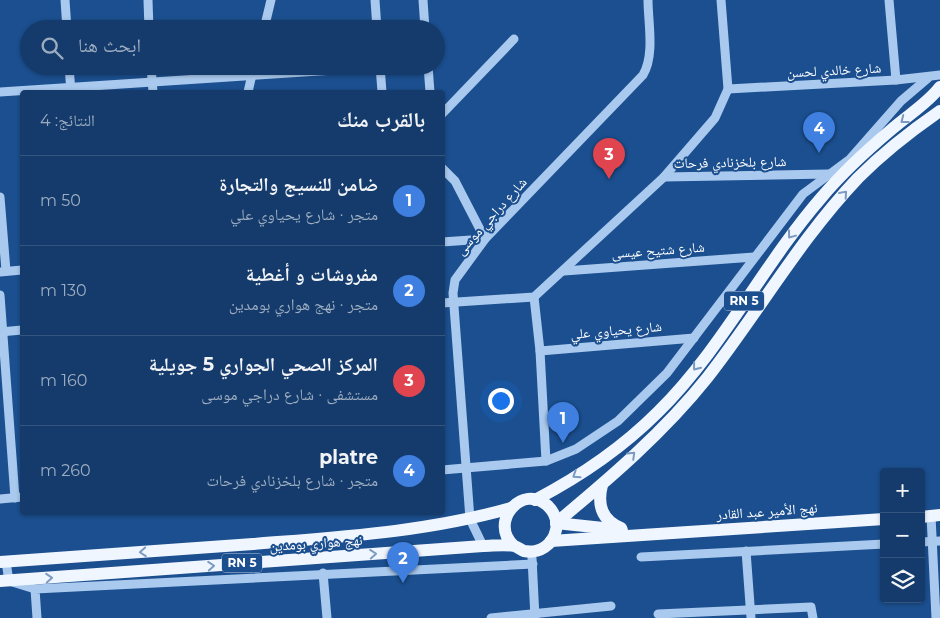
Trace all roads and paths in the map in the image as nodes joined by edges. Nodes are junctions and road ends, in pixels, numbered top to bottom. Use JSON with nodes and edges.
{"nodes":[{"id":1,"x":65,"y":0,"type":"edge"},
{"id":2,"x":148,"y":0,"type":"edge"},
{"id":3,"x":271,"y":0,"type":"edge"},
{"id":4,"x":375,"y":0,"type":"edge"},
{"id":5,"x":423,"y":0,"type":"edge"},
{"id":6,"x":648,"y":0,"type":"edge"},
{"id":7,"x":721,"y":0,"type":"edge"},
{"id":8,"x":889,"y":0,"type":"edge"},
{"id":9,"x":66,"y":20,"type":"edge"},
{"id":10,"x":149,"y":20,"type":"edge"},
{"id":11,"x":266,"y":20,"type":"edge"},
{"id":12,"x":376,"y":20,"type":"edge"},
{"id":13,"x":424,"y":20,"type":"edge"},
{"id":14,"x":514,"y":39,"type":"dead end"},
{"id":15,"x":70,"y":75,"type":"edge"},
{"id":16,"x":152,"y":75,"type":"edge"},
{"id":17,"x":211,"y":75,"type":"edge"},
{"id":18,"x":252,"y":75,"type":"edge"},
{"id":19,"x":381,"y":75,"type":"edge"},
{"id":20,"x":429,"y":75,"type":"edge"},
{"id":21,"x":940,"y":75,"type":"edge"},
{"id":22,"x":928,"y":78,"type":"junction"},
{"id":23,"x":896,"y":80,"type":"junction"},
{"id":24,"x":152,"y":82,"type":"junction"},
{"id":25,"x":940,"y":86,"type":"edge"},
{"id":26,"x":728,"y":89,"type":"junction"},
{"id":27,"x":71,"y":90,"type":"edge"},
{"id":28,"x":153,"y":90,"type":"edge"},
{"id":29,"x":248,"y":90,"type":"edge"},
{"id":30,"x":382,"y":90,"type":"edge"},
{"id":31,"x":430,"y":90,"type":"edge"},
{"id":32,"x":20,"y":91,"type":"edge"},
{"id":33,"x":0,"y":92,"type":"edge"},
{"id":34,"x":445,"y":111,"type":"edge"},
{"id":35,"x":940,"y":111,"type":"edge"},
{"id":36,"x":445,"y":171,"type":"edge"},
{"id":37,"x":828,"y":174,"type":"junction"},
{"id":38,"x":664,"y":177,"type":"junction"},
{"id":39,"x":0,"y":197,"type":"edge"},
{"id":40,"x":485,"y":239,"type":"junction"},
{"id":41,"x":445,"y":242,"type":"edge"},
{"id":42,"x":754,"y":257,"type":"junction"},
{"id":43,"x":20,"y":270,"type":"edge"},
{"id":44,"x":564,"y":271,"type":"junction"},
{"id":45,"x":3,"y":272,"type":"edge"},
{"id":46,"x":0,"y":295,"type":"edge"},
{"id":47,"x":534,"y":297,"type":"junction"},
{"id":48,"x":445,"y":303,"type":"edge"},
{"id":49,"x":454,"y":303,"type":"junction"},
{"id":50,"x":20,"y":330,"type":"edge"},
{"id":51,"x":2,"y":332,"type":"edge"},
{"id":52,"x":694,"y":338,"type":"junction"},
{"id":53,"x":540,"y":351,"type":"junction"},
{"id":54,"x":10,"y":417,"type":"junction"},
{"id":55,"x":0,"y":418,"type":"edge"},
{"id":56,"x":546,"y":461,"type":"junction"},
{"id":57,"x":466,"y":469,"type":"junction"},
{"id":58,"x":445,"y":470,"type":"edge"},
{"id":59,"x":602,"y":485,"type":"junction"},
{"id":60,"x":19,"y":498,"type":"edge"},
{"id":61,"x":0,"y":499,"type":"edge"},
{"id":62,"x":535,"y":500,"type":"junction"},
{"id":63,"x":511,"y":508,"type":"junction"},
{"id":64,"x":931,"y":516,"type":"edge"},
{"id":65,"x":880,"y":519,"type":"edge"},
{"id":66,"x":470,"y":520,"type":"junction"},
{"id":67,"x":556,"y":523,"type":"junction"},
{"id":68,"x":626,"y":530,"type":"junction"},
{"id":69,"x":652,"y":533,"type":"junction"},
{"id":70,"x":551,"y":541,"type":"junction"},
{"id":71,"x":936,"y":541,"type":"edge"},
{"id":72,"x":880,"y":544,"type":"edge"},
{"id":73,"x":483,"y":546,"type":"junction"},
{"id":74,"x":514,"y":546,"type":"junction"},
{"id":75,"x":746,"y":551,"type":"junction"},
{"id":76,"x":641,"y":557,"type":"dead end"},
{"id":77,"x":532,"y":558,"type":"junction"},
{"id":78,"x":3,"y":562,"type":"edge"},
{"id":79,"x":324,"y":573,"type":"junction"},
{"id":80,"x":4,"y":581,"type":"edge"},
{"id":81,"x":36,"y":589,"type":"junction"},
{"id":82,"x":611,"y":606,"type":"dead end"},
{"id":83,"x":658,"y":614,"type":"dead end"},
{"id":84,"x":751,"y":614,"type":"edge"},
{"id":85,"x":535,"y":616,"type":"edge"},
{"id":86,"x":37,"y":618,"type":"edge"},
{"id":87,"x":327,"y":618,"type":"edge"},
{"id":88,"x":491,"y":618,"type":"edge"},
{"id":89,"x":813,"y":618,"type":"edge"},
{"id":90,"x":936,"y":618,"type":"edge"}],
"edges":[{"from":1,"to":9,"type":"street"},
{"from":2,"to":10,"type":"street"},
{"from":3,"to":11,"type":"street"},
{"from":4,"to":12,"type":"street"},
{"from":5,"to":13,"type":"street"},
{"from":6,"to":40,"type":"street","name":"شارع دراجي موسى"},
{"from":7,"to":26,"type":"street"},
{"from":8,"to":23,"type":"street"},
{"from":14,"to":34,"type":"street"},
{"from":15,"to":27,"type":"street"},
{"from":16,"to":24,"type":"street"},
{"from":17,"to":24,"type":"street"},
{"from":18,"to":29,"type":"street"},
{"from":19,"to":30,"type":"street"},
{"from":20,"to":31,"type":"street"},
{"from":21,"to":22,"type":"street","name":"شارع خالدي لحسن"},
{"from":22,"to":23,"type":"street","name":"شارع خالدي لحسن"},
{"from":22,"to":37,"type":"street"},
{"from":23,"to":26,"type":"street","name":"شارع خالدي لحسن"},
{"from":24,"to":27,"type":"street"},
{"from":24,"to":28,"type":"street"},
{"from":25,"to":62,"type":"main road","number":"RN 5","one_way":true},
{"from":26,"to":38,"type":"street"},
{"from":32,"to":33,"type":"street"},
{"from":59,"to":35,"type":"main road","number":"RN 5","one_way":true},
{"from":36,"to":40,"type":"street"},
{"from":37,"to":38,"type":"street","name":"شارع بلخزنادي فرحات"},
{"from":37,"to":42,"type":"street"},
{"from":38,"to":44,"type":"street"},
{"from":39,"to":45,"type":"street"},
{"from":40,"to":41,"type":"street"},
{"from":40,"to":49,"type":"street","name":"شارع دراجي موسى"},
{"from":42,"to":44,"type":"street","name":"شارع شتيح عيسى"},
{"from":42,"to":52,"type":"street"},
{"from":43,"to":45,"type":"street"},
{"from":44,"to":47,"type":"street"},
{"from":46,"to":51,"type":"street"},
{"from":47,"to":49,"type":"street"},
{"from":47,"to":53,"type":"street"},
{"from":48,"to":49,"type":"street"},
{"from":49,"to":57,"type":"street","name":"شارع دراجي موسى"},
{"from":50,"to":51,"type":"street"},
{"from":51,"to":54,"type":"street"},
{"from":52,"to":53,"type":"street","name":"شارع يحياوي علي"},
{"from":52,"to":56,"type":"street"},
{"from":53,"to":56,"type":"street"},
{"from":54,"to":55,"type":"street"},
{"from":54,"to":60,"type":"street"},
{"from":56,"to":57,"type":"street"},
{"from":57,"to":58,"type":"street"},
{"from":57,"to":66,"type":"street","name":"شارع دراجي موسى"},
{"from":59,"to":67,"type":"main road","number":"RN 5"},
{"from":59,"to":68,"type":"main road"},
{"from":60,"to":61,"type":"street"},
{"from":62,"to":63,"type":"main road"},
{"from":62,"to":67,"type":"main road"},
{"from":63,"to":66,"type":"main road","name":"نهج هواري بومدين","number":"RN 5"},
{"from":63,"to":74,"type":"main road"},
{"from":64,"to":71,"type":"street"},
{"from":65,"to":69,"type":"main road","name":"نهج الأمير عبد القادر"},
{"from":66,"to":73,"type":"street","name":"شارع دراجي موسى"},
{"from":66,"to":78,"type":"main road","name":"نهج هواري بومدين","number":"RN 5","one_way":true},
{"from":67,"to":68,"type":"main road","name":"نهج الأمير عبد القادر"},
{"from":67,"to":70,"type":"main road"},
{"from":68,"to":69,"type":"main road","name":"نهج الأمير عبد القادر"},
{"from":69,"to":70,"type":"main road","name":"نهج الأمير عبد القادر"},
{"from":70,"to":77,"type":"main road"},
{"from":71,"to":90,"type":"street"},
{"from":72,"to":75,"type":"street"},
{"from":73,"to":74,"type":"main road","name":"نهج هواري بومدين","number":"RN 5"},
{"from":80,"to":73,"type":"main road","name":"نهج هواري بومدين","number":"RN 5","one_way":true},
{"from":74,"to":77,"type":"main road"},
{"from":75,"to":76,"type":"street"},
{"from":75,"to":84,"type":"street"},
{"from":77,"to":79,"type":"street"},
{"from":77,"to":85,"type":"street"},
{"from":78,"to":80,"type":"street"},
{"from":79,"to":81,"type":"street"},
{"from":79,"to":87,"type":"street"},
{"from":80,"to":81,"type":"street"},
{"from":81,"to":86,"type":"street"},
{"from":82,"to":85,"type":"street"},
{"from":83,"to":84,"type":"street"},
{"from":84,"to":89,"type":"street"},
{"from":85,"to":88,"type":"street"}]}
